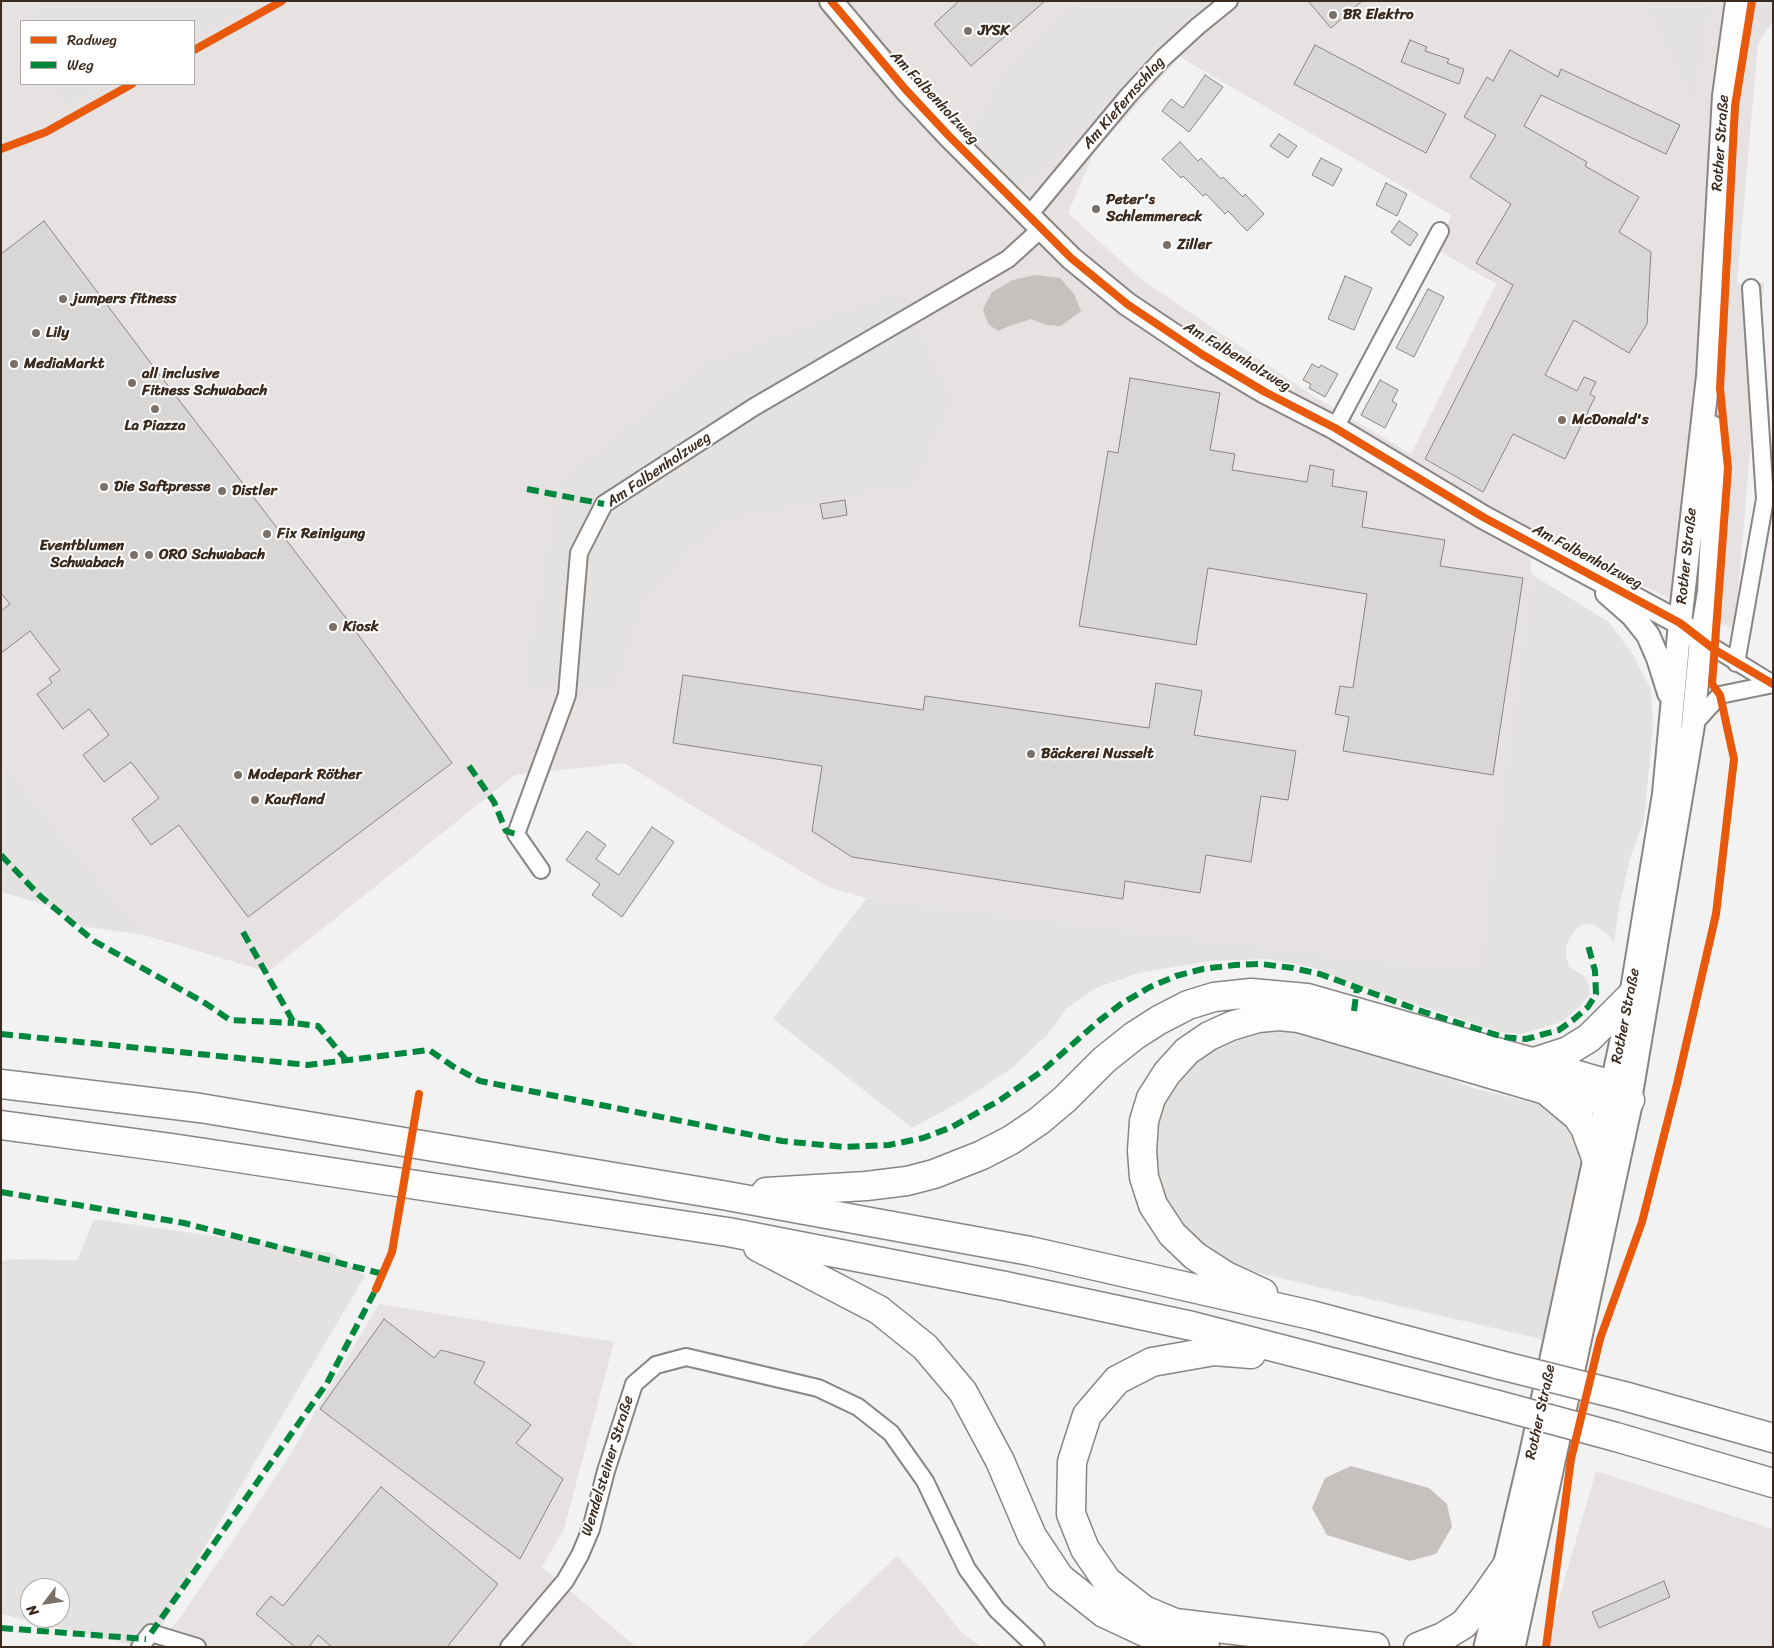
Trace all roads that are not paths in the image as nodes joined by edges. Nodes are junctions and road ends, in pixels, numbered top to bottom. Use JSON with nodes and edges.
{"nodes":[{"id":1,"x":832,"y":1,"type":"edge"},
{"id":2,"x":1229,"y":1,"type":"edge"},
{"id":3,"x":1737,"y":1,"type":"edge"},
{"id":4,"x":1035,"y":222,"type":"junction"},
{"id":5,"x":1440,"y":231,"type":"dead end"},
{"id":6,"x":1751,"y":288,"type":"dead end"},
{"id":7,"x":1708,"y":376,"type":"junction"},
{"id":8,"x":1335,"y":428,"type":"junction"},
{"id":9,"x":1578,"y":566,"type":"junction"},
{"id":10,"x":1680,"y":623,"type":"junction"},
{"id":11,"x":1701,"y":640,"type":"junction"},
{"id":12,"x":1736,"y":663,"type":"junction"},
{"id":13,"x":1773,"y":684,"type":"edge"},
{"id":14,"x":1673,"y":706,"type":"junction"},
{"id":15,"x":1693,"y":725,"type":"junction"},
{"id":16,"x":541,"y":870,"type":"dead end"},
{"id":17,"x":1631,"y":996,"type":"junction"},
{"id":18,"x":1531,"y":1064,"type":"junction"},
{"id":19,"x":1,"y":1084,"type":"edge"},
{"id":20,"x":1546,"y":1090,"type":"junction"},
{"id":21,"x":1617,"y":1096,"type":"junction"},
{"id":22,"x":1,"y":1125,"type":"edge"},
{"id":23,"x":1596,"y":1158,"type":"junction"},
{"id":24,"x":722,"y":1195,"type":"junction"},
{"id":25,"x":728,"y":1232,"type":"junction"},
{"id":26,"x":1311,"y":1315,"type":"junction"},
{"id":27,"x":1317,"y":1359,"type":"junction"},
{"id":28,"x":1773,"y":1438,"type":"edge"},
{"id":29,"x":1773,"y":1483,"type":"edge"},
{"id":30,"x":1506,"y":1566,"type":"junction"},
{"id":31,"x":140,"y":1647,"type":"edge"},
{"id":32,"x":197,"y":1647,"type":"edge"},
{"id":33,"x":509,"y":1647,"type":"edge"},
{"id":34,"x":1036,"y":1647,"type":"edge"},
{"id":35,"x":1205,"y":1647,"type":"edge"},
{"id":36,"x":1375,"y":1647,"type":"edge"},
{"id":37,"x":1418,"y":1647,"type":"edge"},
{"id":38,"x":1487,"y":1647,"type":"edge"},
{"id":39,"x":1512,"y":1647,"type":"edge"}],
"edges":[{"from":1,"to":4,"type":"main road","name":"Am Falbenholzweg"},
{"from":2,"to":4,"type":"street","name":"Am Kiefernschlag"},
{"from":3,"to":7,"type":"main road","name":"Rother Straße"},
{"from":4,"to":8,"type":"main road","name":"Am Falbenholzweg"},
{"from":4,"to":16,"type":"street","name":"Am Falbenholzweg"},
{"from":5,"to":8,"type":"street"},
{"from":6,"to":12,"type":"street"},
{"from":7,"to":10,"type":"main road","name":"Rother Straße"},
{"from":7,"to":11,"type":"main road","name":"Rother Straße"},
{"from":8,"to":9,"type":"main road","name":"Am Falbenholzweg"},
{"from":9,"to":10,"type":"main road","name":"Am Falbenholzweg"},
{"from":9,"to":14,"type":"main road"},
{"from":10,"to":11,"type":"main road","name":"Am Falbenholzweg"},
{"from":10,"to":14,"type":"main road","name":"Rother Straße"},
{"from":11,"to":12,"type":"street"},
{"from":11,"to":15,"type":"main road","name":"Rother Straße"},
{"from":12,"to":13,"type":"street"},
{"from":13,"to":15,"type":"street"},
{"from":14,"to":17,"type":"main road","name":"Rother Straße"},
{"from":15,"to":21,"type":"main road","name":"Rother Straße"},
{"from":17,"to":18,"type":"highway"},
{"from":17,"to":21,"type":"main road","name":"Rother Straße"},
{"from":18,"to":21,"type":"highway"},
{"from":18,"to":24,"type":"highway"},
{"from":19,"to":24,"type":"highway"},
{"from":20,"to":21,"type":"highway"},
{"from":20,"to":23,"type":"highway"},
{"from":20,"to":26,"type":"highway"},
{"from":21,"to":23,"type":"main road","name":"Rother Straße"},
{"from":21,"to":39,"type":"main road","name":"Rother Straße"},
{"from":22,"to":25,"type":"highway"},
{"from":23,"to":30,"type":"main road","name":"Rother Straße"},
{"from":24,"to":26,"type":"highway"},
{"from":25,"to":27,"type":"highway"},
{"from":25,"to":35,"type":"highway"},
{"from":26,"to":28,"type":"highway","bridge":true},
{"from":27,"to":29,"type":"highway","bridge":true},
{"from":27,"to":36,"type":"highway"},
{"from":30,"to":37,"type":"highway"},
{"from":30,"to":38,"type":"main road","name":"Rother Straße"},
{"from":31,"to":32,"type":"street"},
{"from":33,"to":34,"type":"street","name":"Wendelsteiner Straße"}]}
